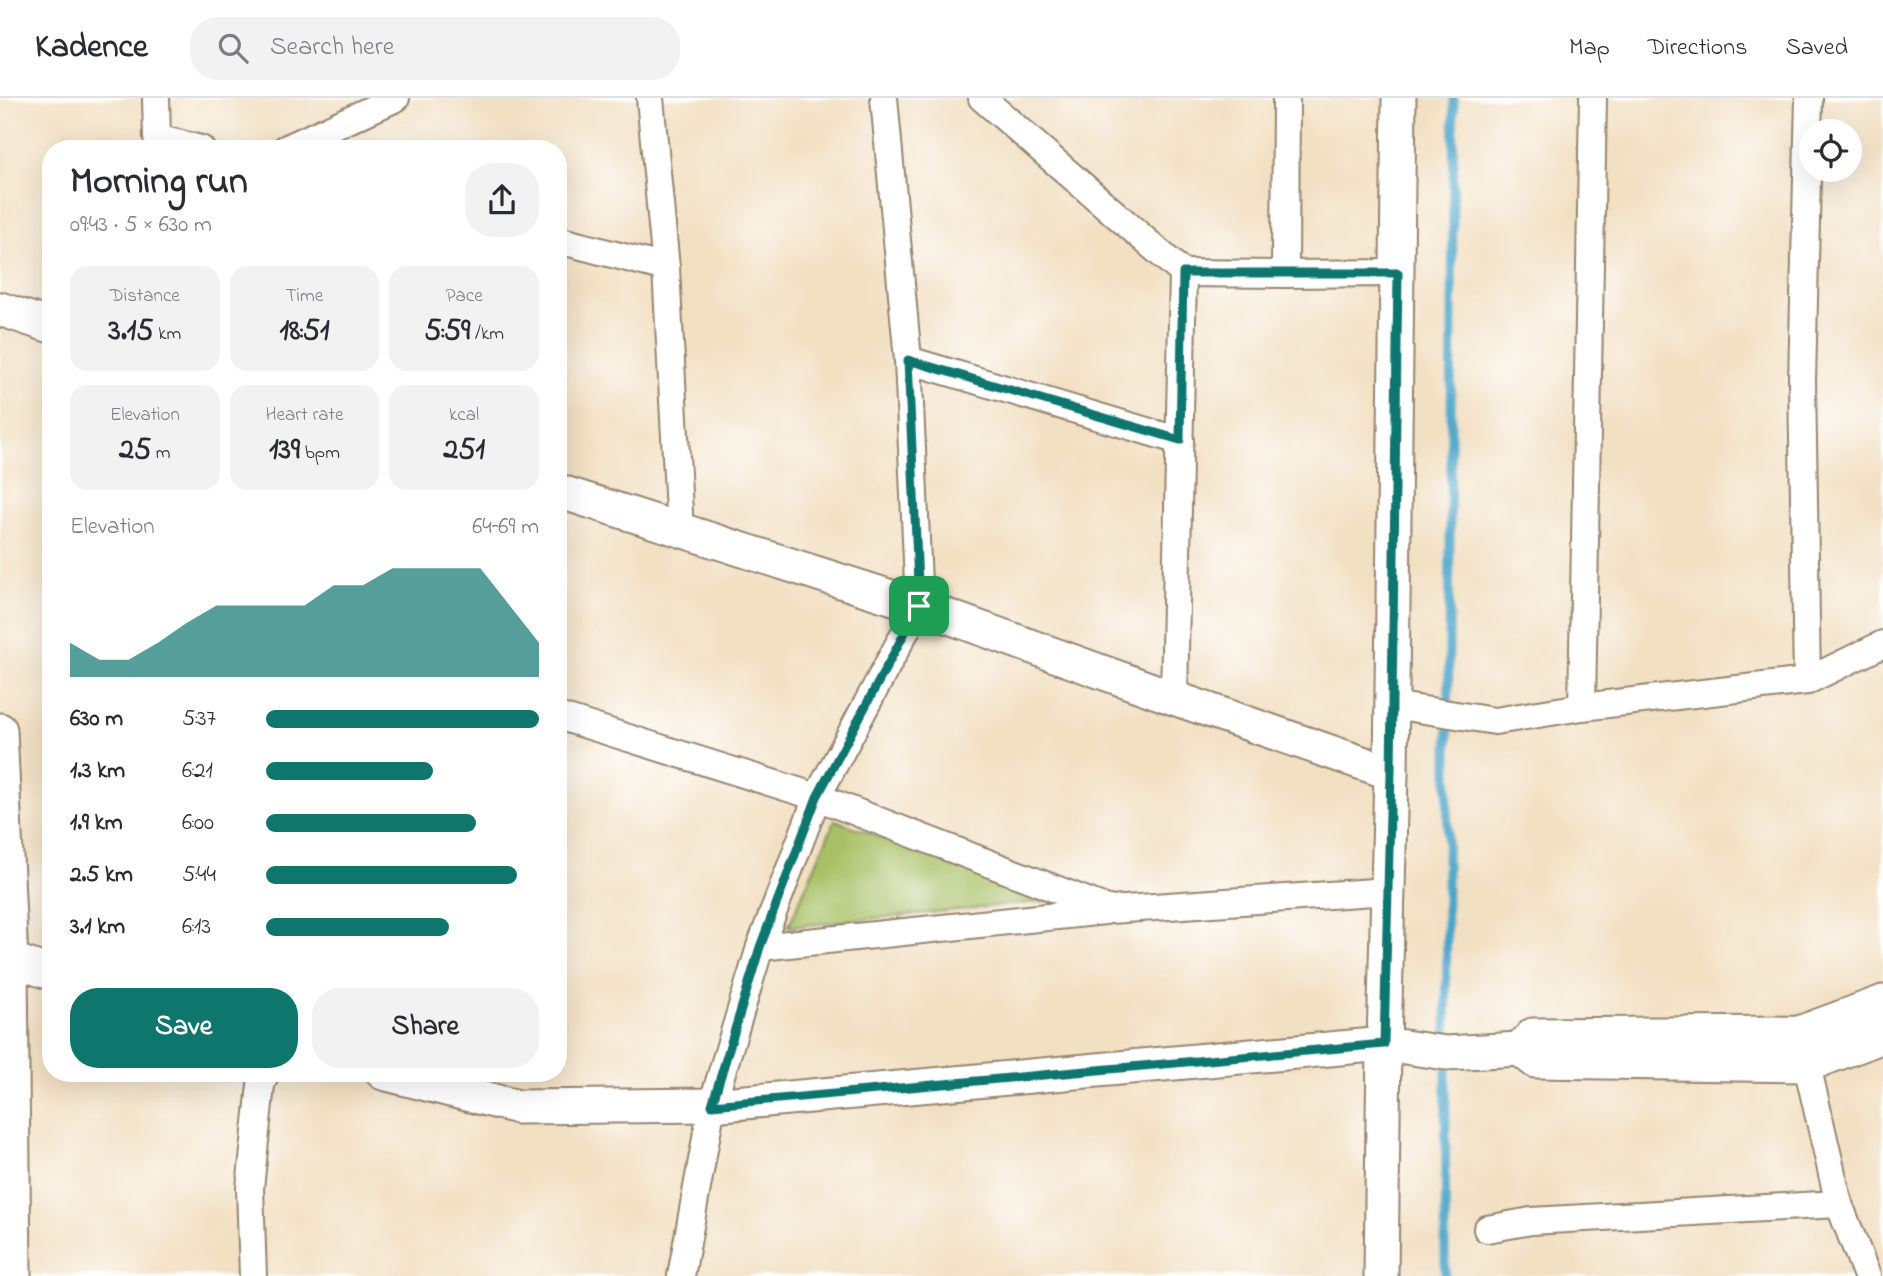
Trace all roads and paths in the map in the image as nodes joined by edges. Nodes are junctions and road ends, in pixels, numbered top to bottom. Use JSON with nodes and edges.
{"nodes":[{"id":1,"x":156,"y":98,"type":"edge"},
{"id":2,"x":396,"y":98,"type":"edge"},
{"id":3,"x":650,"y":98,"type":"edge"},
{"id":4,"x":884,"y":98,"type":"edge"},
{"id":5,"x":982,"y":98,"type":"edge"},
{"id":6,"x":1286,"y":98,"type":"edge"},
{"id":7,"x":1399,"y":98,"type":"edge"},
{"id":8,"x":1593,"y":98,"type":"edge"},
{"id":9,"x":1809,"y":98,"type":"edge"},
{"id":10,"x":158,"y":140,"type":"edge"},
{"id":11,"x":305,"y":140,"type":"edge"},
{"id":12,"x":567,"y":242,"type":"edge"},
{"id":13,"x":666,"y":268,"type":"junction"},
{"id":14,"x":1183,"y":273,"type":"junction"},
{"id":15,"x":1398,"y":273,"type":"junction"},
{"id":16,"x":1285,"y":274,"type":"junction"},
{"id":17,"x":0,"y":309,"type":"edge"},
{"id":18,"x":42,"y":323,"type":"edge"},
{"id":19,"x":908,"y":360,"type":"junction"},
{"id":20,"x":1180,"y":440,"type":"junction"},
{"id":21,"x":567,"y":494,"type":"edge"},
{"id":22,"x":680,"y":531,"type":"junction"},
{"id":23,"x":919,"y":606,"type":"junction"},
{"id":24,"x":1883,"y":644,"type":"edge"},
{"id":25,"x":1807,"y":681,"type":"junction"},
{"id":26,"x":1174,"y":698,"type":"junction"},
{"id":27,"x":1392,"y":705,"type":"junction"},
{"id":28,"x":1582,"y":707,"type":"junction"},
{"id":29,"x":567,"y":719,"type":"edge"},
{"id":30,"x":0,"y":730,"type":"edge"},
{"id":31,"x":1391,"y":773,"type":"junction"},
{"id":32,"x":817,"y":797,"type":"junction"},
{"id":33,"x":1388,"y":891,"type":"junction"},
{"id":34,"x":1110,"y":910,"type":"junction"},
{"id":35,"x":760,"y":947,"type":"junction"},
{"id":36,"x":6,"y":958,"type":"edge"},
{"id":37,"x":42,"y":970,"type":"edge"},
{"id":38,"x":1883,"y":1002,"type":"edge"},
{"id":39,"x":1799,"y":1033,"type":"junction"},
{"id":40,"x":1883,"y":1036,"type":"edge"},
{"id":41,"x":1384,"y":1044,"type":"junction"},
{"id":42,"x":1520,"y":1049,"type":"junction"},
{"id":43,"x":1807,"y":1065,"type":"junction"},
{"id":44,"x":262,"y":1082,"type":"edge"},
{"id":45,"x":419,"y":1082,"type":"edge"},
{"id":46,"x":712,"y":1105,"type":"junction"},
{"id":47,"x":1839,"y":1204,"type":"junction"},
{"id":48,"x":1487,"y":1229,"type":"dead end"},
{"id":49,"x":14,"y":1276,"type":"edge"},
{"id":50,"x":253,"y":1276,"type":"edge"},
{"id":51,"x":681,"y":1276,"type":"edge"},
{"id":52,"x":1381,"y":1276,"type":"edge"},
{"id":53,"x":1867,"y":1276,"type":"edge"}],
"edges":[{"from":1,"to":10,"type":"street"},
{"from":2,"to":11,"type":"street"},
{"from":3,"to":13,"type":"street"},
{"from":4,"to":19,"type":"street"},
{"from":5,"to":14,"type":"street"},
{"from":6,"to":16,"type":"street"},
{"from":7,"to":15,"type":"street"},
{"from":8,"to":28,"type":"street"},
{"from":9,"to":25,"type":"street"},
{"from":12,"to":13,"type":"street"},
{"from":13,"to":22,"type":"street"},
{"from":14,"to":16,"type":"street"},
{"from":14,"to":20,"type":"street"},
{"from":15,"to":16,"type":"street"},
{"from":15,"to":27,"type":"street"},
{"from":17,"to":18,"type":"street"},
{"from":19,"to":20,"type":"street"},
{"from":19,"to":23,"type":"street"},
{"from":20,"to":26,"type":"street"},
{"from":21,"to":22,"type":"street"},
{"from":22,"to":23,"type":"street"},
{"from":23,"to":26,"type":"street"},
{"from":23,"to":32,"type":"street"},
{"from":24,"to":25,"type":"street"},
{"from":25,"to":28,"type":"street"},
{"from":26,"to":31,"type":"street"},
{"from":27,"to":28,"type":"street"},
{"from":27,"to":31,"type":"street"},
{"from":29,"to":32,"type":"street"},
{"from":30,"to":36,"type":"street"},
{"from":31,"to":33,"type":"street"},
{"from":32,"to":34,"type":"street"},
{"from":32,"to":35,"type":"street"},
{"from":33,"to":34,"type":"street"},
{"from":33,"to":41,"type":"street"},
{"from":34,"to":35,"type":"street"},
{"from":35,"to":46,"type":"street"},
{"from":36,"to":37,"type":"street"},
{"from":36,"to":49,"type":"street"},
{"from":38,"to":39,"type":"street"},
{"from":39,"to":42,"type":"street"},
{"from":39,"to":43,"type":"street"},
{"from":40,"to":43,"type":"street"},
{"from":41,"to":42,"type":"street"},
{"from":41,"to":46,"type":"street"},
{"from":41,"to":52,"type":"street"},
{"from":42,"to":43,"type":"street"},
{"from":43,"to":47,"type":"street"},
{"from":44,"to":50,"type":"street"},
{"from":45,"to":46,"type":"street"},
{"from":46,"to":51,"type":"street"},
{"from":47,"to":48,"type":"street"},
{"from":47,"to":53,"type":"street"}]}
